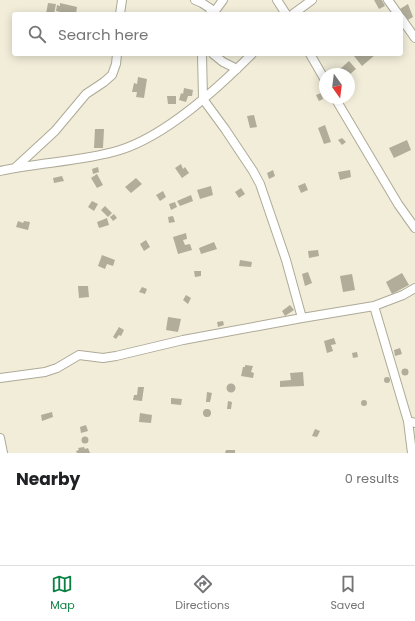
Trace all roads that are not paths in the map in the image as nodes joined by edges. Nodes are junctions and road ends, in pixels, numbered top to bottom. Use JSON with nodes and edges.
{"nodes":[{"id":1,"x":122,"y":0,"type":"edge"},
{"id":2,"x":195,"y":0,"type":"edge"},
{"id":3,"x":223,"y":0,"type":"edge"},
{"id":4,"x":277,"y":0,"type":"edge"},
{"id":5,"x":312,"y":0,"type":"edge"},
{"id":6,"x":388,"y":0,"type":"edge"},
{"id":7,"x":120,"y":12,"type":"edge"},
{"id":8,"x":211,"y":12,"type":"edge"},
{"id":9,"x":214,"y":12,"type":"edge"},
{"id":10,"x":285,"y":12,"type":"edge"},
{"id":11,"x":296,"y":12,"type":"edge"},
{"id":12,"x":397,"y":12,"type":"edge"},
{"id":13,"x":403,"y":21,"type":"edge"},
{"id":14,"x":415,"y":38,"type":"edge"},
{"id":15,"x":117,"y":56,"type":"edge"},
{"id":16,"x":202,"y":56,"type":"edge"},
{"id":17,"x":216,"y":56,"type":"edge"},
{"id":18,"x":250,"y":56,"type":"edge"},
{"id":19,"x":311,"y":56,"type":"edge"},
{"id":20,"x":237,"y":69,"type":"junction"},
{"id":21,"x":319,"y":70,"type":"edge"},
{"id":22,"x":203,"y":99,"type":"junction"},
{"id":23,"x":339,"y":104,"type":"edge"},
{"id":24,"x":16,"y":167,"type":"junction"},
{"id":25,"x":0,"y":171,"type":"edge"},
{"id":26,"x":415,"y":228,"type":"edge"},
{"id":27,"x":415,"y":288,"type":"edge"},
{"id":28,"x":374,"y":306,"type":"junction"},
{"id":29,"x":302,"y":318,"type":"junction"},
{"id":30,"x":1,"y":378,"type":"edge"},
{"id":31,"x":0,"y":387,"type":"edge"},
{"id":32,"x":412,"y":422,"type":"edge"},
{"id":33,"x":0,"y":438,"type":"edge"},
{"id":34,"x":3,"y":453,"type":"edge"},
{"id":35,"x":412,"y":453,"type":"edge"}],
"edges":[{"from":1,"to":7,"type":"street"},
{"from":2,"to":8,"type":"street"},
{"from":3,"to":9,"type":"street"},
{"from":4,"to":10,"type":"street"},
{"from":5,"to":11,"type":"street"},
{"from":6,"to":12,"type":"street"},
{"from":13,"to":14,"type":"street"},
{"from":15,"to":24,"type":"street"},
{"from":16,"to":22,"type":"street"},
{"from":17,"to":20,"type":"street"},
{"from":18,"to":20,"type":"street"},
{"from":19,"to":21,"type":"street"},
{"from":20,"to":22,"type":"street"},
{"from":22,"to":24,"type":"street"},
{"from":22,"to":29,"type":"street"},
{"from":23,"to":26,"type":"street"},
{"from":24,"to":25,"type":"street"},
{"from":27,"to":28,"type":"street"},
{"from":28,"to":29,"type":"street"},
{"from":28,"to":32,"type":"street"},
{"from":29,"to":30,"type":"street"},
{"from":30,"to":31,"type":"street"},
{"from":32,"to":35,"type":"street"},
{"from":33,"to":34,"type":"street"}]}
